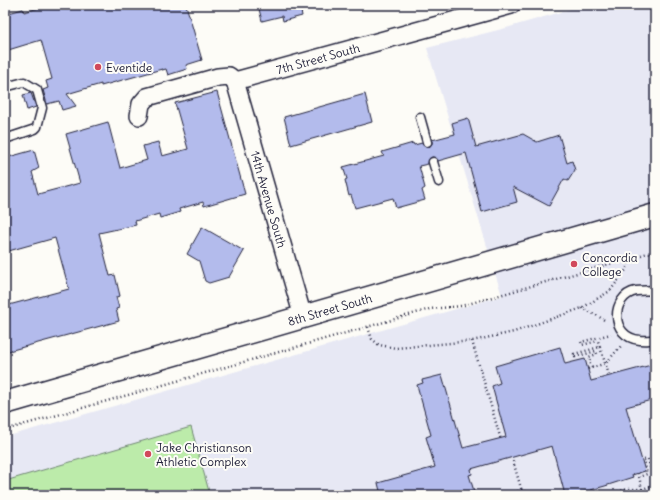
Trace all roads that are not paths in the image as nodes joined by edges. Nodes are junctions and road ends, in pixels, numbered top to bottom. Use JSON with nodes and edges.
{"nodes":[{"id":1,"x":511,"y":5,"type":"edge"},
{"id":2,"x":236,"y":81,"type":"junction"},
{"id":3,"x":5,"y":87,"type":"edge"},
{"id":4,"x":140,"y":116,"type":"dead end"},
{"id":5,"x":420,"y":117,"type":"dead end"},
{"id":6,"x":6,"y":139,"type":"edge"},
{"id":7,"x":427,"y":142,"type":"dead end"},
{"id":8,"x":433,"y":162,"type":"dead end"},
{"id":9,"x":439,"y":182,"type":"dead end"},
{"id":10,"x":655,"y":215,"type":"edge"},
{"id":11,"x":655,"y":290,"type":"edge"},
{"id":12,"x":303,"y":317,"type":"junction"},
{"id":13,"x":655,"y":339,"type":"edge"},
{"id":14,"x":5,"y":403,"type":"edge"}],
"edges":[{"from":1,"to":2,"type":"street","name":"7th Street South"},
{"from":2,"to":4,"type":"street","name":"7th Street South"},
{"from":2,"to":12,"type":"street","name":"14th Avenue South"},
{"from":3,"to":6,"type":"lane"},
{"from":5,"to":7,"type":"lane"},
{"from":8,"to":9,"type":"lane"},
{"from":10,"to":12,"type":"main road","name":"8th Street South"},
{"from":11,"to":13,"type":"lane"},
{"from":12,"to":14,"type":"main road","name":"8th Street South"}]}
